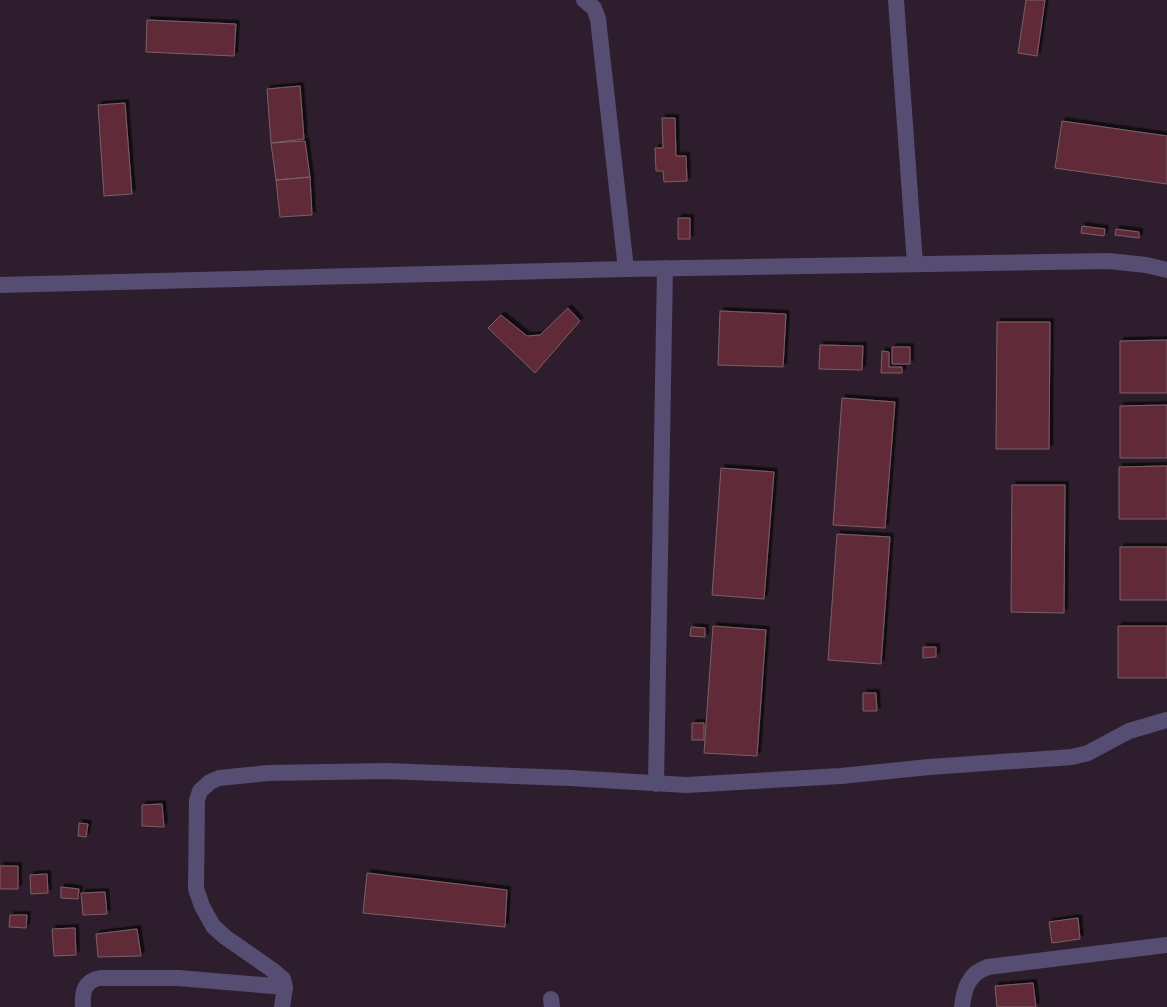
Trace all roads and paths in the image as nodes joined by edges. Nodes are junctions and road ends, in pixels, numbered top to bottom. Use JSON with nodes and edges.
{"nodes":[{"id":1,"x":584,"y":0,"type":"edge"},
{"id":2,"x":896,"y":0,"type":"edge"},
{"id":3,"x":915,"y":264,"type":"junction"},
{"id":4,"x":665,"y":268,"type":"junction"},
{"id":5,"x":626,"y":269,"type":"junction"},
{"id":6,"x":1167,"y":270,"type":"edge"},
{"id":7,"x":0,"y":285,"type":"edge"},
{"id":8,"x":1167,"y":720,"type":"edge"},
{"id":9,"x":656,"y":784,"type":"junction"},
{"id":10,"x":1167,"y":945,"type":"edge"},
{"id":11,"x":285,"y":987,"type":"junction"},
{"id":12,"x":84,"y":1007,"type":"edge"},
{"id":13,"x":282,"y":1007,"type":"edge"},
{"id":14,"x":962,"y":1007,"type":"edge"}],
"edges":[{"from":1,"to":5,"type":"street"},
{"from":2,"to":3,"type":"street"},
{"from":3,"to":4,"type":"street"},
{"from":3,"to":6,"type":"street"},
{"from":4,"to":5,"type":"street"},
{"from":4,"to":9,"type":"street"},
{"from":5,"to":7,"type":"street"},
{"from":8,"to":9,"type":"street"},
{"from":9,"to":11,"type":"street"},
{"from":10,"to":14,"type":"street"},
{"from":11,"to":12,"type":"street"},
{"from":11,"to":13,"type":"street"}]}
